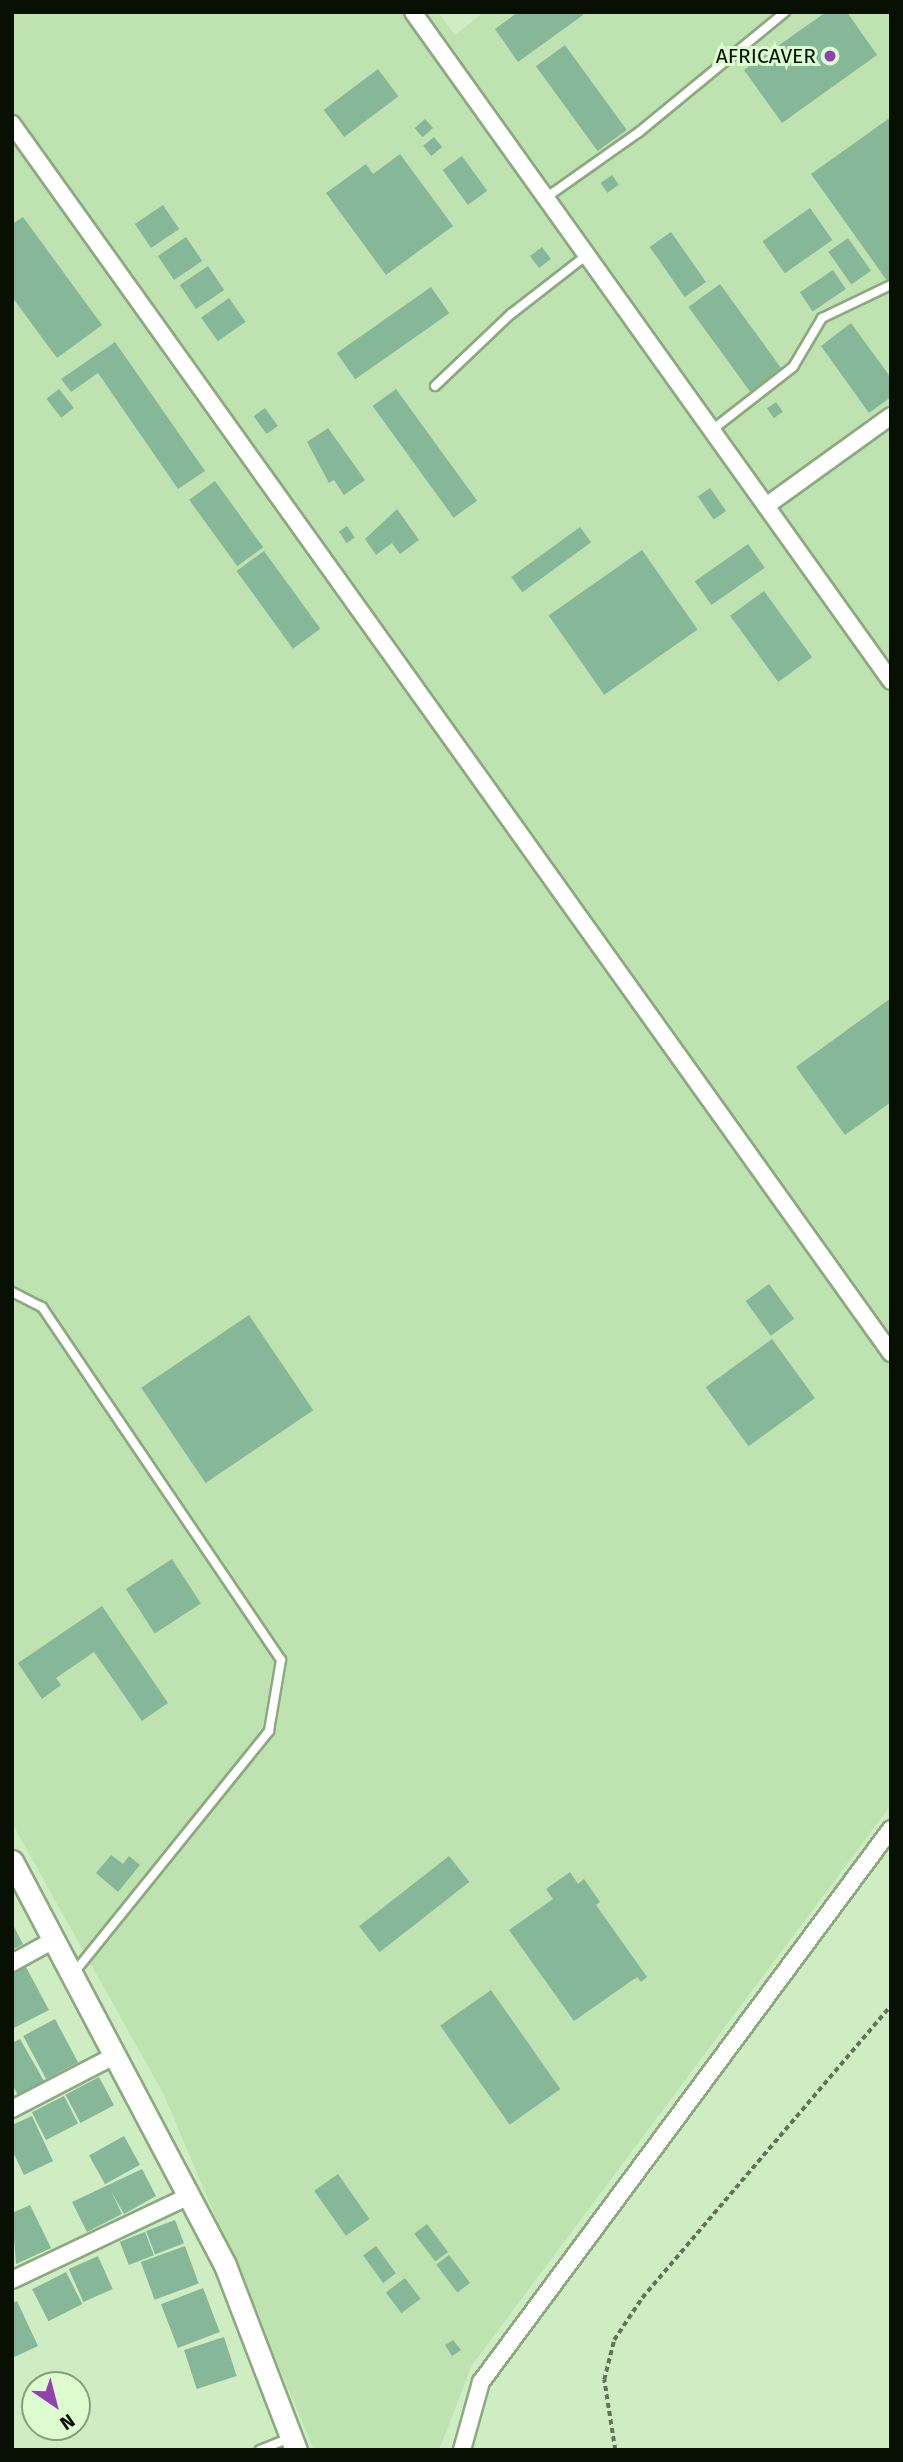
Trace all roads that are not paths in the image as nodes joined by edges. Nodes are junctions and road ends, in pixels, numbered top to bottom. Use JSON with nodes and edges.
{"nodes":[{"id":1,"x":413,"y":12,"type":"edge"},
{"id":2,"x":785,"y":12,"type":"edge"},
{"id":3,"x":12,"y":124,"type":"edge"},
{"id":4,"x":547,"y":197,"type":"junction"},
{"id":5,"x":588,"y":254,"type":"junction"},
{"id":6,"x":891,"y":285,"type":"edge"},
{"id":7,"x":435,"y":386,"type":"dead end"},
{"id":8,"x":891,"y":416,"type":"edge"},
{"id":9,"x":712,"y":430,"type":"junction"},
{"id":10,"x":766,"y":506,"type":"junction"},
{"id":11,"x":891,"y":681,"type":"edge"},
{"id":12,"x":12,"y":1292,"type":"edge"},
{"id":13,"x":891,"y":1353,"type":"edge"},
{"id":14,"x":891,"y":1829,"type":"edge"},
{"id":15,"x":12,"y":1861,"type":"edge"},
{"id":16,"x":54,"y":1940,"type":"junction"},
{"id":17,"x":12,"y":1963,"type":"edge"},
{"id":18,"x":73,"y":1974,"type":"junction"},
{"id":19,"x":116,"y":2055,"type":"junction"},
{"id":20,"x":12,"y":2109,"type":"edge"},
{"id":21,"x":189,"y":2196,"type":"junction"},
{"id":22,"x":12,"y":2280,"type":"edge"},
{"id":23,"x":294,"y":2444,"type":"edge"},
{"id":24,"x":260,"y":2450,"type":"edge"},
{"id":25,"x":462,"y":2450,"type":"edge"}],
"edges":[{"from":1,"to":4,"type":"street"},
{"from":2,"to":4,"type":"lane"},
{"from":3,"to":13,"type":"street"},
{"from":4,"to":5,"type":"street"},
{"from":5,"to":7,"type":"lane"},
{"from":5,"to":9,"type":"street"},
{"from":6,"to":9,"type":"lane"},
{"from":8,"to":10,"type":"street"},
{"from":9,"to":10,"type":"street"},
{"from":10,"to":11,"type":"street"},
{"from":12,"to":18,"type":"lane"},
{"from":14,"to":25,"type":"street"},
{"from":15,"to":16,"type":"street"},
{"from":16,"to":17,"type":"street"},
{"from":16,"to":18,"type":"street"},
{"from":18,"to":19,"type":"street"},
{"from":19,"to":20,"type":"street"},
{"from":19,"to":21,"type":"street"},
{"from":21,"to":22,"type":"street"},
{"from":21,"to":23,"type":"street"},
{"from":23,"to":24,"type":"lane"}]}
